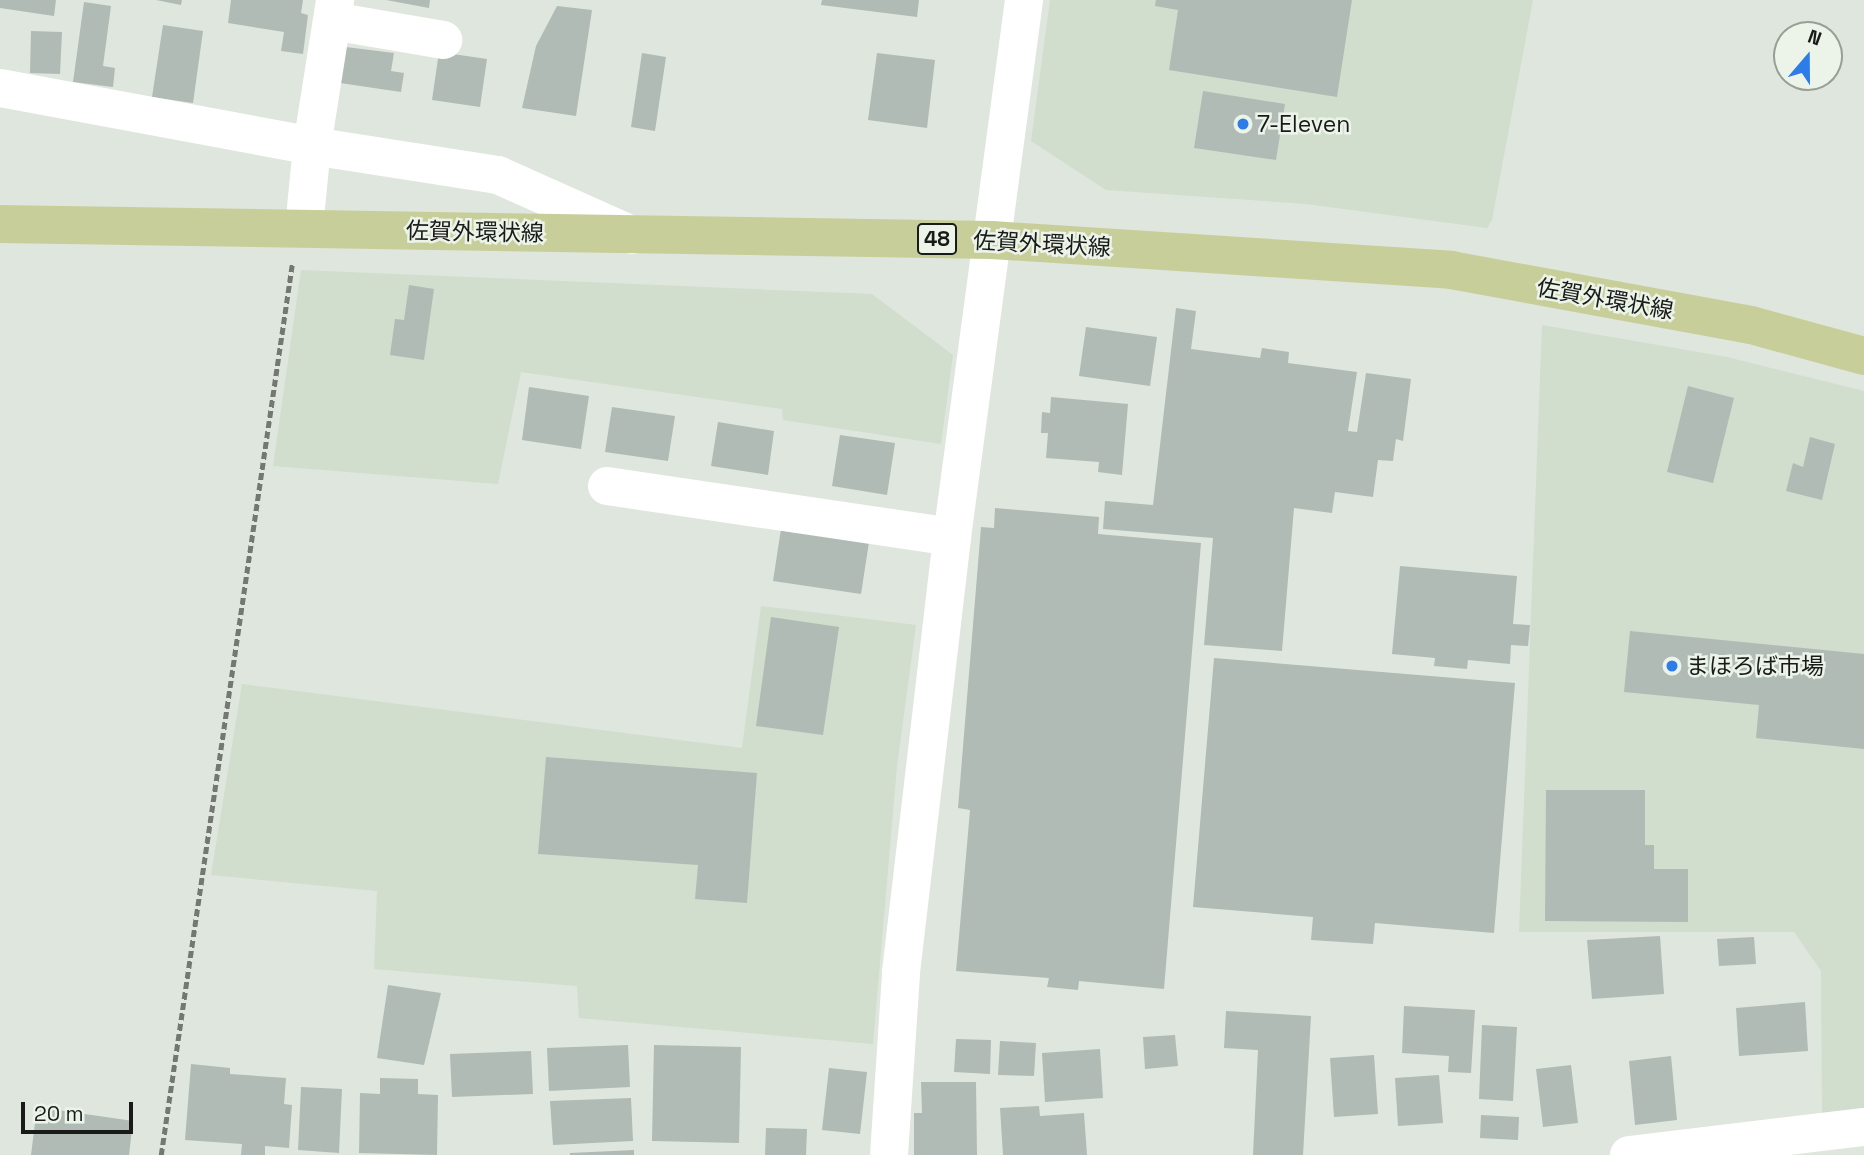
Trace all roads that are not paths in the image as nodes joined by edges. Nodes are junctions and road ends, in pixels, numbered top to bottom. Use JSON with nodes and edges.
{"nodes":[{"id":1,"x":1024,"y":0,"type":"edge"},
{"id":2,"x":333,"y":10,"type":"edge"},
{"id":3,"x":443,"y":40,"type":"dead end"},
{"id":4,"x":0,"y":88,"type":"edge"},
{"id":5,"x":312,"y":146,"type":"junction"},
{"id":6,"x":0,"y":224,"type":"edge"},
{"id":7,"x":304,"y":228,"type":"junction"},
{"id":8,"x":632,"y":235,"type":"junction"},
{"id":9,"x":992,"y":240,"type":"junction"},
{"id":10,"x":1864,"y":356,"type":"edge"},
{"id":11,"x":607,"y":486,"type":"dead end"},
{"id":12,"x":952,"y":537,"type":"junction"},
{"id":13,"x":1864,"y":1127,"type":"edge"},
{"id":14,"x":889,"y":1155,"type":"edge"},
{"id":15,"x":1629,"y":1155,"type":"edge"}],
"edges":[{"from":1,"to":9,"type":"street"},
{"from":2,"to":3,"type":"street"},
{"from":2,"to":5,"type":"street"},
{"from":4,"to":5,"type":"street"},
{"from":5,"to":7,"type":"street"},
{"from":5,"to":8,"type":"street"},
{"from":6,"to":7,"type":"main road","name":"佐賀外環状線","number":"48"},
{"from":7,"to":8,"type":"main road","name":"佐賀外環状線","number":"48"},
{"from":8,"to":9,"type":"main road","name":"佐賀外環状線","number":"48"},
{"from":9,"to":10,"type":"main road","name":"佐賀外環状線","number":"48"},
{"from":9,"to":12,"type":"street"},
{"from":11,"to":12,"type":"street"},
{"from":12,"to":14,"type":"street"},
{"from":13,"to":15,"type":"street"}]}
